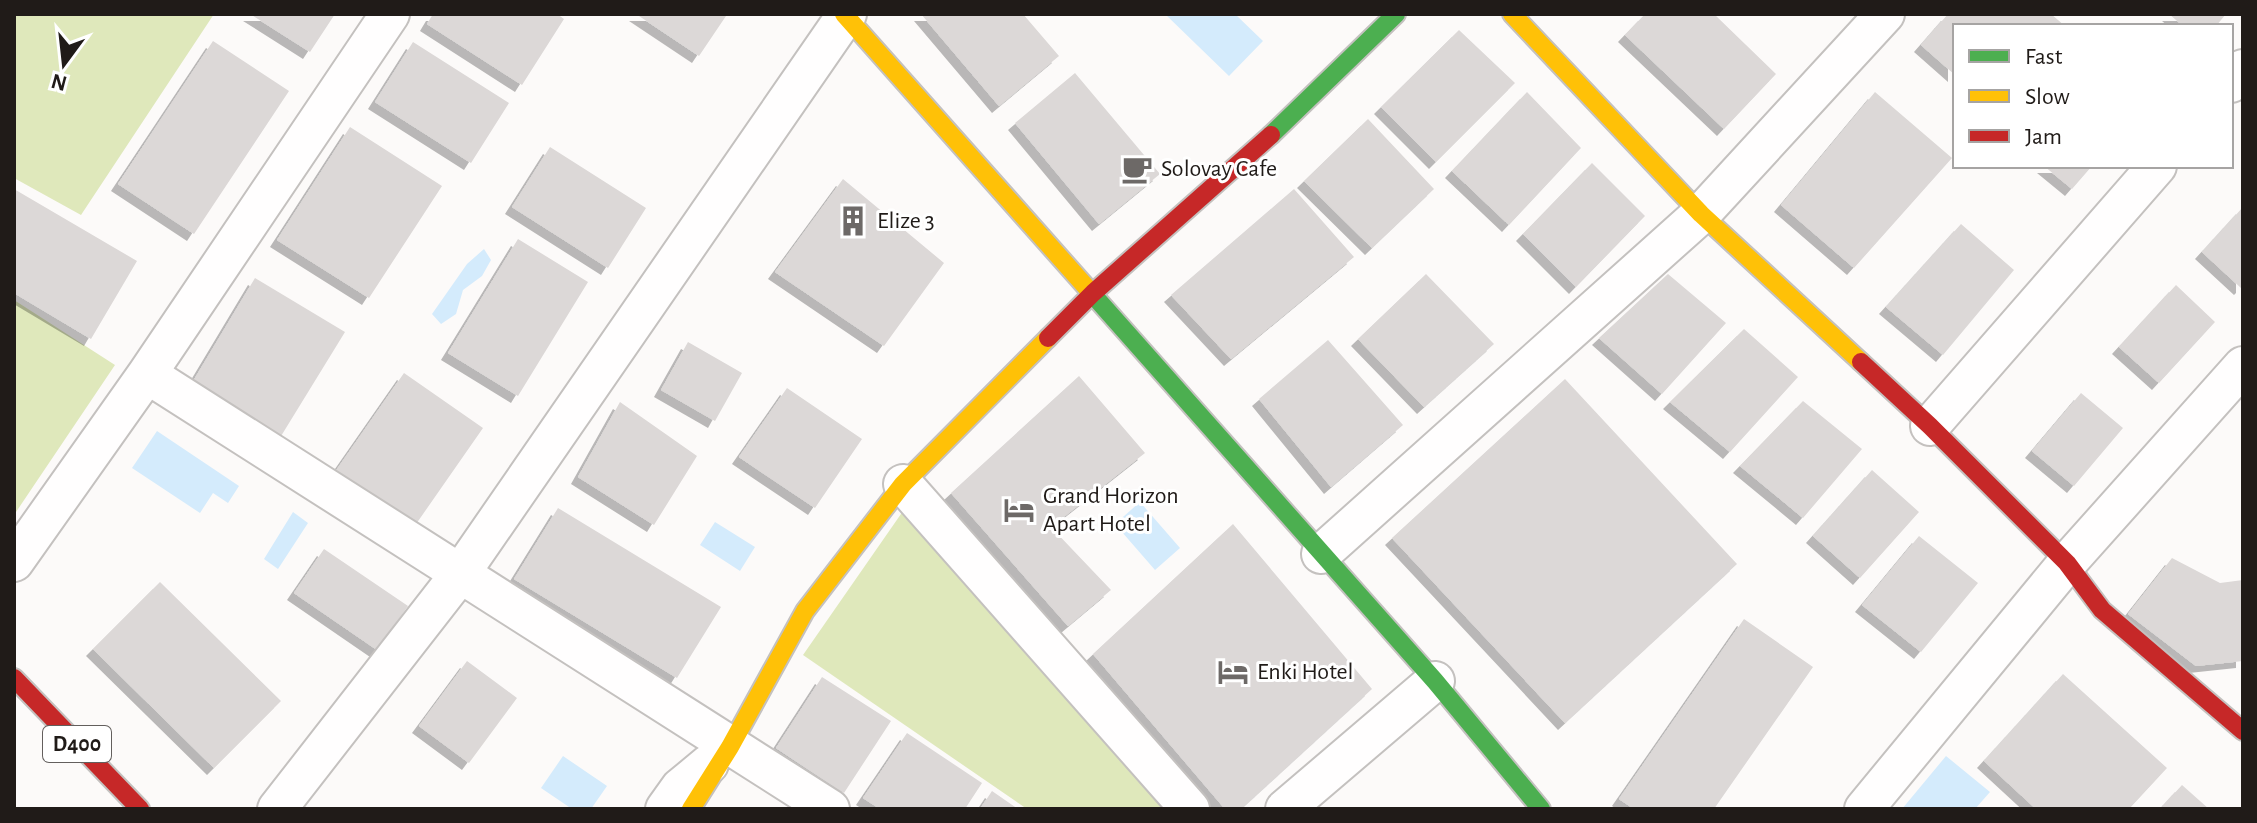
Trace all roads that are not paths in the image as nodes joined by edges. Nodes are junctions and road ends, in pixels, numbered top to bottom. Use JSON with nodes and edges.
{"nodes":[{"id":1,"x":390,"y":14,"type":"edge"},
{"id":2,"x":1396,"y":14,"type":"edge"},
{"id":3,"x":1512,"y":14,"type":"edge"},
{"id":4,"x":1885,"y":14,"type":"edge"},
{"id":5,"x":845,"y":15,"type":"edge"},
{"id":6,"x":2155,"y":168,"type":"edge"},
{"id":7,"x":1701,"y":214,"type":"junction"},
{"id":8,"x":1093,"y":293,"type":"junction"},
{"id":9,"x":2243,"y":366,"type":"edge"},
{"id":10,"x":147,"y":374,"type":"junction"},
{"id":11,"x":1930,"y":426,"type":"junction"},
{"id":12,"x":903,"y":484,"type":"junction"},
{"id":13,"x":1321,"y":554,"type":"junction"},
{"id":14,"x":14,"y":562,"type":"edge"},
{"id":15,"x":2067,"y":563,"type":"junction"},
{"id":16,"x":460,"y":574,"type":"junction"},
{"id":17,"x":14,"y":678,"type":"edge"},
{"id":18,"x":1435,"y":681,"type":"junction"},
{"id":19,"x":2243,"y":731,"type":"edge"},
{"id":20,"x":730,"y":747,"type":"junction"},
{"id":21,"x":140,"y":809,"type":"edge"},
{"id":22,"x":277,"y":809,"type":"edge"},
{"id":23,"x":665,"y":809,"type":"edge"},
{"id":24,"x":691,"y":809,"type":"edge"},
{"id":25,"x":830,"y":809,"type":"edge"},
{"id":26,"x":1190,"y":809,"type":"edge"},
{"id":27,"x":1285,"y":809,"type":"edge"},
{"id":28,"x":1541,"y":809,"type":"edge"},
{"id":29,"x":1864,"y":809,"type":"edge"}],
"edges":[{"from":1,"to":10,"type":"street"},
{"from":2,"to":8,"type":"main road"},
{"from":3,"to":7,"type":"main road"},
{"from":4,"to":7,"type":"street"},
{"from":5,"to":8,"type":"main road"},
{"from":5,"to":16,"type":"street"},
{"from":6,"to":11,"type":"street"},
{"from":7,"to":11,"type":"main road"},
{"from":7,"to":13,"type":"street"},
{"from":8,"to":12,"type":"main road"},
{"from":8,"to":13,"type":"main road"},
{"from":9,"to":15,"type":"street"},
{"from":10,"to":14,"type":"street"},
{"from":10,"to":16,"type":"street"},
{"from":11,"to":15,"type":"main road"},
{"from":12,"to":20,"type":"main road"},
{"from":12,"to":26,"type":"street"},
{"from":13,"to":18,"type":"main road"},
{"from":15,"to":19,"type":"main road"},
{"from":15,"to":29,"type":"street"},
{"from":16,"to":20,"type":"street"},
{"from":16,"to":22,"type":"street"},
{"from":17,"to":21,"type":"main road","number":"D400"},
{"from":18,"to":27,"type":"street"},
{"from":18,"to":28,"type":"main road"},
{"from":20,"to":23,"type":"street"},
{"from":20,"to":24,"type":"main road"},
{"from":20,"to":25,"type":"street"}]}
